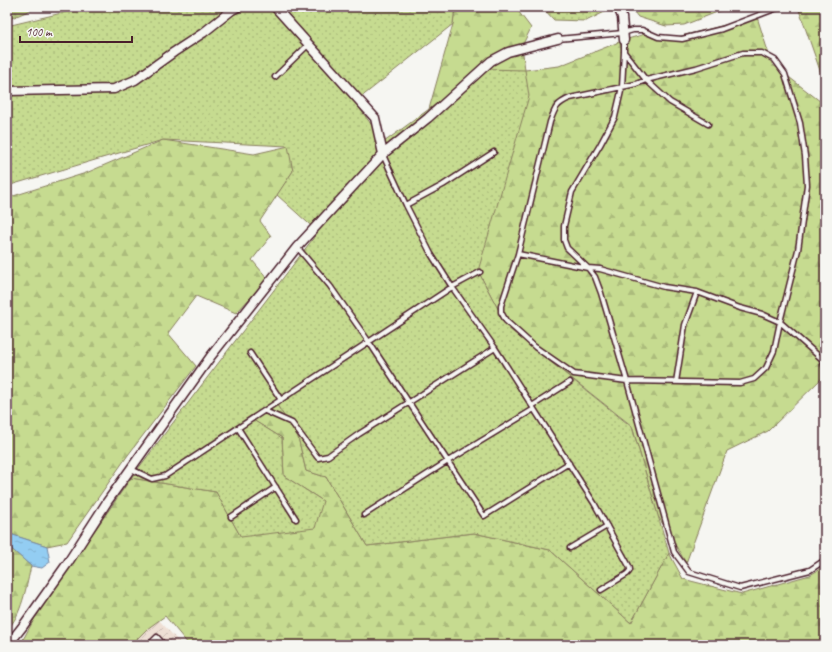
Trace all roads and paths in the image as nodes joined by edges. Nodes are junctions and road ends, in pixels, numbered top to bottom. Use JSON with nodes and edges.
{"nodes":[{"id":1,"x":238,"y":7,"type":"edge"},
{"id":2,"x":274,"y":7,"type":"edge"},
{"id":3,"x":618,"y":7,"type":"edge"},
{"id":4,"x":780,"y":7,"type":"edge"},
{"id":5,"x":624,"y":36,"type":"junction"},
{"id":6,"x":558,"y":39,"type":"joint"},
{"id":7,"x":308,"y":44,"type":"junction"},
{"id":8,"x":624,"y":52,"type":"junction"},
{"id":9,"x":275,"y":77,"type":"dead end"},
{"id":10,"x":646,"y":80,"type":"junction"},
{"id":11,"x":622,"y":87,"type":"junction"},
{"id":12,"x":7,"y":91,"type":"edge"},
{"id":13,"x":708,"y":124,"type":"dead end"},
{"id":14,"x":494,"y":152,"type":"dead end"},
{"id":15,"x":383,"y":154,"type":"junction"},
{"id":16,"x":406,"y":205,"type":"junction"},
{"id":17,"x":297,"y":247,"type":"junction"},
{"id":18,"x":518,"y":254,"type":"junction"},
{"id":19,"x":588,"y":268,"type":"junction"},
{"id":20,"x":480,"y":272,"type":"dead end"},
{"id":21,"x":452,"y":287,"type":"junction"},
{"id":22,"x":697,"y":292,"type":"junction"},
{"id":23,"x":780,"y":322,"type":"junction"},
{"id":24,"x":369,"y":342,"type":"junction"},
{"id":25,"x":495,"y":348,"type":"junction"},
{"id":26,"x":250,"y":352,"type":"dead end"},
{"id":27,"x":825,"y":367,"type":"edge"},
{"id":28,"x":627,"y":381,"type":"junction"},
{"id":29,"x":570,"y":382,"type":"dead end"},
{"id":30,"x":676,"y":382,"type":"junction"},
{"id":31,"x":281,"y":400,"type":"junction"},
{"id":32,"x":409,"y":402,"type":"junction"},
{"id":33,"x":533,"y":408,"type":"junction"},
{"id":34,"x":265,"y":411,"type":"junction"},
{"id":35,"x":238,"y":428,"type":"junction"},
{"id":36,"x":448,"y":461,"type":"junction"},
{"id":37,"x":569,"y":463,"type":"junction"},
{"id":38,"x":130,"y":469,"type":"junction"},
{"id":39,"x":276,"y":487,"type":"junction"},
{"id":40,"x":364,"y":515,"type":"dead end"},
{"id":41,"x":230,"y":517,"type":"dead end"},
{"id":42,"x":296,"y":519,"type":"dead end"},
{"id":43,"x":607,"y":526,"type":"junction"},
{"id":44,"x":570,"y":548,"type":"dead end"},
{"id":45,"x":825,"y":560,"type":"edge"},
{"id":46,"x":601,"y":590,"type":"dead end"},
{"id":47,"x":8,"y":645,"type":"edge"},
{"id":48,"x":149,"y":645,"type":"edge"},
{"id":49,"x":164,"y":645,"type":"edge"}],
"edges":[{"from":1,"to":12,"type":"street"},
{"from":2,"to":7,"type":"street"},
{"from":3,"to":5,"type":"street"},
{"from":4,"to":5,"type":"lane"},
{"from":5,"to":6,"type":"lane"},
{"from":5,"to":8,"type":"lane"},
{"from":6,"to":15,"type":"street"},
{"from":7,"to":9,"type":"lane"},
{"from":7,"to":15,"type":"street"},
{"from":8,"to":10,"type":"lane"},
{"from":8,"to":11,"type":"lane"},
{"from":10,"to":11,"type":"lane"},
{"from":10,"to":13,"type":"lane"},
{"from":10,"to":23,"type":"lane"},
{"from":11,"to":18,"type":"lane"},
{"from":11,"to":19,"type":"lane"},
{"from":14,"to":16,"type":"lane"},
{"from":15,"to":16,"type":"lane"},
{"from":15,"to":17,"type":"street"},
{"from":16,"to":21,"type":"lane"},
{"from":17,"to":24,"type":"lane"},
{"from":17,"to":38,"type":"street"},
{"from":18,"to":19,"type":"lane"},
{"from":18,"to":28,"type":"lane"},
{"from":19,"to":22,"type":"lane"},
{"from":19,"to":28,"type":"lane"},
{"from":20,"to":21,"type":"lane"},
{"from":21,"to":24,"type":"lane"},
{"from":21,"to":25,"type":"lane"},
{"from":22,"to":23,"type":"lane"},
{"from":22,"to":30,"type":"lane"},
{"from":23,"to":27,"type":"lane"},
{"from":23,"to":30,"type":"lane"},
{"from":24,"to":31,"type":"lane"},
{"from":24,"to":32,"type":"lane"},
{"from":25,"to":32,"type":"lane"},
{"from":25,"to":33,"type":"lane"},
{"from":26,"to":31,"type":"lane"},
{"from":28,"to":30,"type":"lane"},
{"from":28,"to":45,"type":"lane"},
{"from":29,"to":33,"type":"lane"},
{"from":31,"to":34,"type":"lane"},
{"from":32,"to":34,"type":"lane"},
{"from":32,"to":36,"type":"lane"},
{"from":33,"to":36,"type":"lane"},
{"from":33,"to":37,"type":"lane"},
{"from":34,"to":35,"type":"lane"},
{"from":35,"to":38,"type":"lane"},
{"from":35,"to":39,"type":"lane"},
{"from":36,"to":37,"type":"lane"},
{"from":36,"to":40,"type":"lane"},
{"from":37,"to":43,"type":"lane"},
{"from":38,"to":47,"type":"street"},
{"from":39,"to":41,"type":"lane"},
{"from":39,"to":42,"type":"lane"},
{"from":43,"to":44,"type":"lane"},
{"from":43,"to":46,"type":"lane"},
{"from":48,"to":49,"type":"lane"}]}
